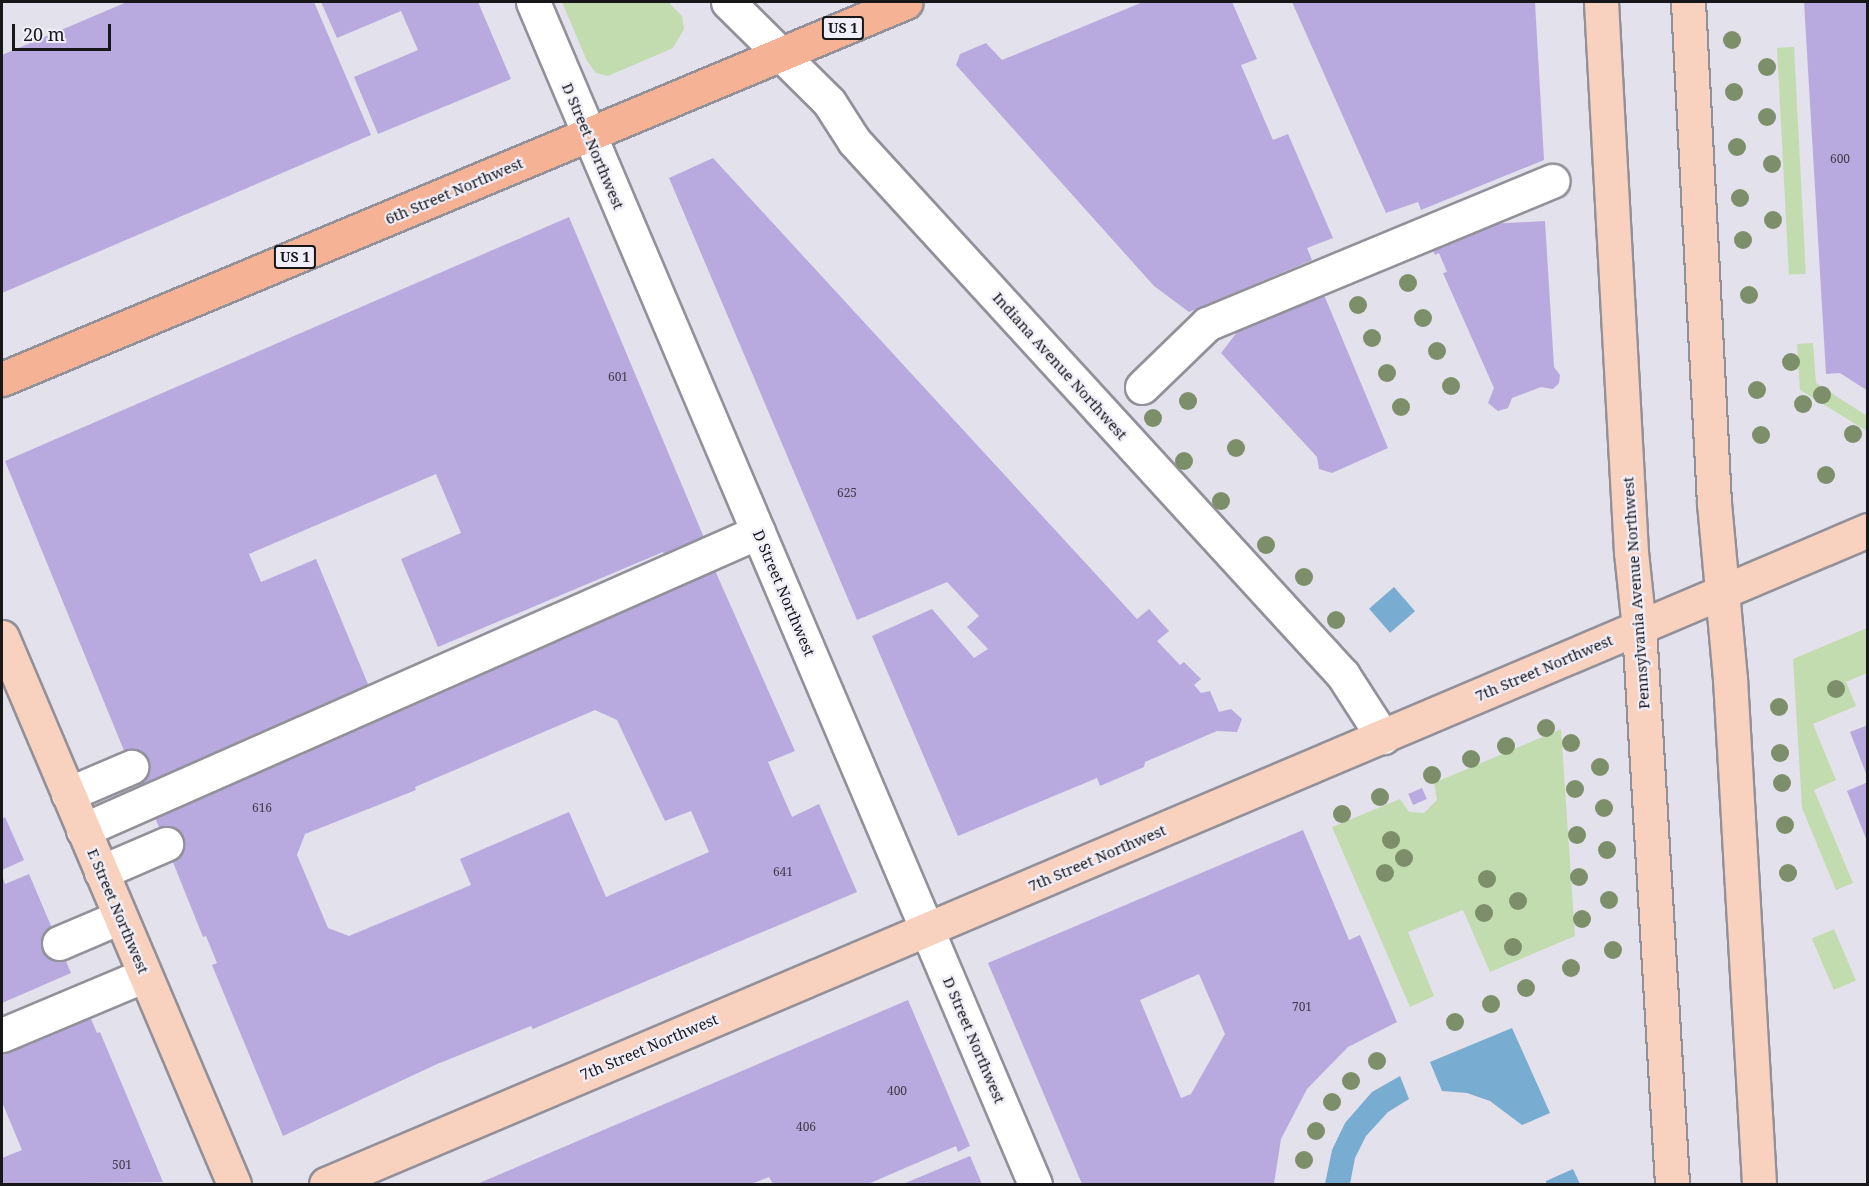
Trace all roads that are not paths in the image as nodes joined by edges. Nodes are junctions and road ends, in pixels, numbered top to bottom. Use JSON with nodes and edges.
{"nodes":[{"id":1,"x":533,"y":2,"type":"edge"},
{"id":2,"x":728,"y":2,"type":"edge"},
{"id":3,"x":906,"y":2,"type":"edge"},
{"id":4,"x":1600,"y":2,"type":"edge"},
{"id":5,"x":1688,"y":2,"type":"edge"},
{"id":6,"x":780,"y":54,"type":"junction"},
{"id":7,"x":589,"y":135,"type":"junction"},
{"id":8,"x":1553,"y":181,"type":"dead end"},
{"id":9,"x":2,"y":380,"type":"edge"},
{"id":10,"x":1142,"y":387,"type":"dead end"},
{"id":11,"x":1868,"y":530,"type":"edge"},
{"id":12,"x":758,"y":532,"type":"junction"},
{"id":13,"x":1722,"y":592,"type":"junction"},
{"id":14,"x":1639,"y":628,"type":"junction"},
{"id":15,"x":2,"y":638,"type":"edge"},
{"id":16,"x":1383,"y":737,"type":"junction"},
{"id":17,"x":131,"y":767,"type":"dead end"},
{"id":18,"x":68,"y":794,"type":"junction"},
{"id":19,"x":83,"y":830,"type":"junction"},
{"id":20,"x":166,"y":844,"type":"dead end"},
{"id":21,"x":101,"y":872,"type":"junction"},
{"id":22,"x":120,"y":917,"type":"junction"},
{"id":23,"x":928,"y":929,"type":"junction"},
{"id":24,"x":59,"y":943,"type":"dead end"},
{"id":25,"x":145,"y":975,"type":"junction"},
{"id":26,"x":2,"y":1035,"type":"edge"},
{"id":27,"x":234,"y":1185,"type":"edge"},
{"id":28,"x":326,"y":1185,"type":"edge"},
{"id":29,"x":1035,"y":1185,"type":"edge"},
{"id":30,"x":1672,"y":1185,"type":"edge"},
{"id":31,"x":1759,"y":1185,"type":"edge"}],
"edges":[{"from":1,"to":7,"type":"street","name":"D Street Northwest"},
{"from":2,"to":6,"type":"street","name":"Indiana Avenue Northwest"},
{"from":3,"to":6,"type":"highway","name":"6th Street Northwest","number":"US 1"},
{"from":4,"to":14,"type":"main road","name":"Pennsylvania Avenue Northwest"},
{"from":5,"to":13,"type":"main road"},
{"from":6,"to":7,"type":"highway","name":"6th Street Northwest","number":"US 1"},
{"from":6,"to":16,"type":"street","name":"Indiana Avenue Northwest"},
{"from":7,"to":9,"type":"highway","name":"6th Street Northwest","number":"US 1"},
{"from":7,"to":12,"type":"street","name":"D Street Northwest"},
{"from":8,"to":10,"type":"street"},
{"from":11,"to":13,"type":"main road","name":"7th Street Northwest"},
{"from":12,"to":19,"type":"street"},
{"from":12,"to":23,"type":"street","name":"D Street Northwest"},
{"from":13,"to":14,"type":"main road","name":"7th Street Northwest"},
{"from":13,"to":31,"type":"main road"},
{"from":14,"to":16,"type":"main road","name":"7th Street Northwest"},
{"from":14,"to":30,"type":"main road","name":"Pennsylvania Avenue Northwest"},
{"from":15,"to":18,"type":"main road","name":"E Street Northwest"},
{"from":16,"to":23,"type":"main road","name":"7th Street Northwest"},
{"from":17,"to":18,"type":"street"},
{"from":18,"to":19,"type":"main road","name":"E Street Northwest"},
{"from":19,"to":21,"type":"main road","name":"E Street Northwest"},
{"from":20,"to":21,"type":"street"},
{"from":21,"to":22,"type":"main road","name":"E Street Northwest"},
{"from":22,"to":24,"type":"street"},
{"from":22,"to":25,"type":"main road","name":"E Street Northwest"},
{"from":23,"to":28,"type":"main road","name":"7th Street Northwest"},
{"from":23,"to":29,"type":"street","name":"D Street Northwest"},
{"from":25,"to":26,"type":"street"},
{"from":25,"to":27,"type":"main road","name":"E Street Northwest"}]}
